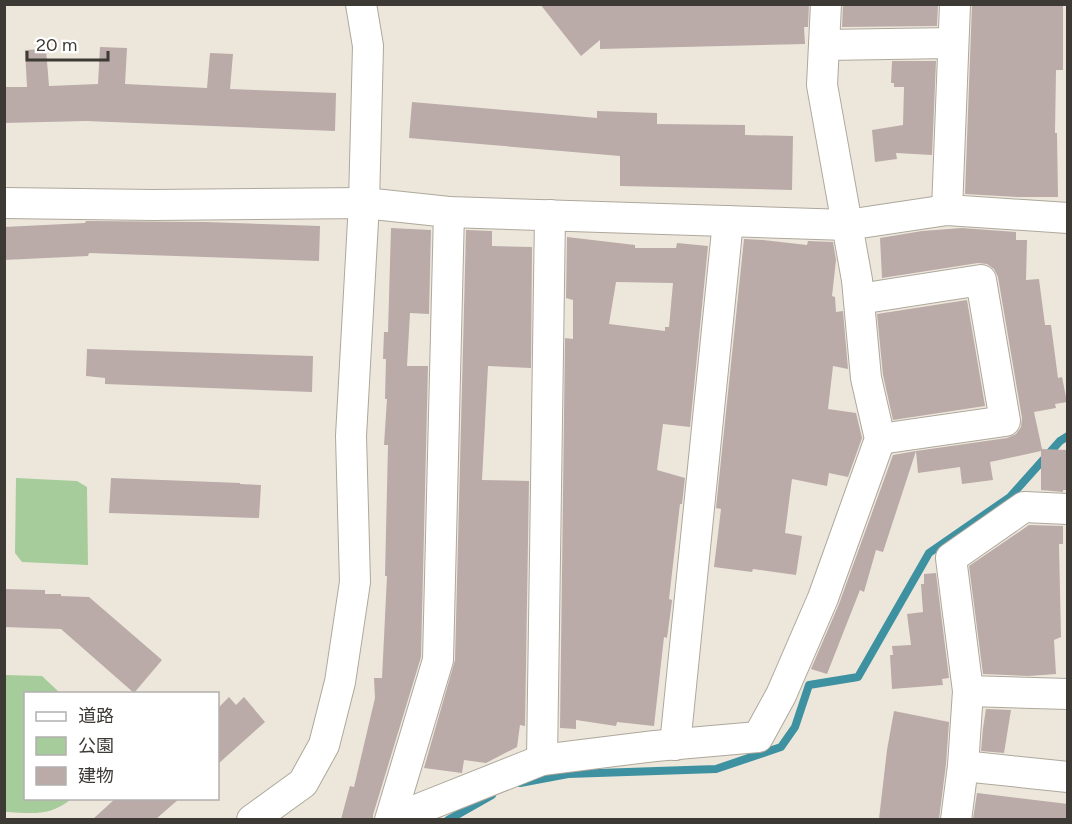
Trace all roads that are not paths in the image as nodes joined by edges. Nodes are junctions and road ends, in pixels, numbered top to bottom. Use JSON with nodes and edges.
{"nodes":[{"id":1,"x":361,"y":4,"type":"edge"},
{"id":2,"x":826,"y":4,"type":"edge"},
{"id":3,"x":955,"y":4,"type":"edge"},
{"id":4,"x":953,"y":43,"type":"junction"},
{"id":5,"x":824,"y":45,"type":"junction"},
{"id":6,"x":4,"y":203,"type":"edge"},
{"id":7,"x":364,"y":203,"type":"junction"},
{"id":8,"x":947,"y":210,"type":"junction"},
{"id":9,"x":449,"y":212,"type":"junction"},
{"id":10,"x":550,"y":215,"type":"junction"},
{"id":11,"x":1068,"y":218,"type":"edge"},
{"id":12,"x":728,"y":221,"type":"junction"},
{"id":13,"x":847,"y":225,"type":"junction"},
{"id":14,"x":859,"y":299,"type":"junction"},
{"id":15,"x":880,"y":440,"type":"junction"},
{"id":16,"x":1068,"y":508,"type":"edge"},
{"id":17,"x":968,"y":691,"type":"junction"},
{"id":18,"x":1068,"y":694,"type":"edge"},
{"id":19,"x":675,"y":745,"type":"junction"},
{"id":20,"x":542,"y":760,"type":"junction"},
{"id":21,"x":963,"y":766,"type":"junction"},
{"id":22,"x":1068,"y":777,"type":"edge"},
{"id":23,"x":252,"y":819,"type":"edge"},
{"id":24,"x":391,"y":819,"type":"edge"},
{"id":25,"x":956,"y":819,"type":"edge"}],
"edges":[{"from":1,"to":7,"type":"street"},
{"from":2,"to":5,"type":"street"},
{"from":3,"to":4,"type":"street"},
{"from":4,"to":5,"type":"street"},
{"from":4,"to":8,"type":"street"},
{"from":5,"to":13,"type":"street"},
{"from":6,"to":7,"type":"street"},
{"from":7,"to":9,"type":"street"},
{"from":7,"to":23,"type":"street"},
{"from":8,"to":11,"type":"street"},
{"from":8,"to":13,"type":"street"},
{"from":9,"to":10,"type":"street"},
{"from":9,"to":24,"type":"street"},
{"from":10,"to":12,"type":"street"},
{"from":10,"to":20,"type":"street"},
{"from":12,"to":13,"type":"street"},
{"from":12,"to":19,"type":"street"},
{"from":13,"to":14,"type":"street"},
{"from":14,"to":15,"type":"street"},
{"from":14,"to":15,"type":"street"},
{"from":15,"to":19,"type":"street"},
{"from":16,"to":17,"type":"street"},
{"from":17,"to":18,"type":"street"},
{"from":17,"to":21,"type":"street"},
{"from":19,"to":20,"type":"street"},
{"from":20,"to":24,"type":"street"},
{"from":21,"to":22,"type":"street"},
{"from":21,"to":25,"type":"street"}]}
